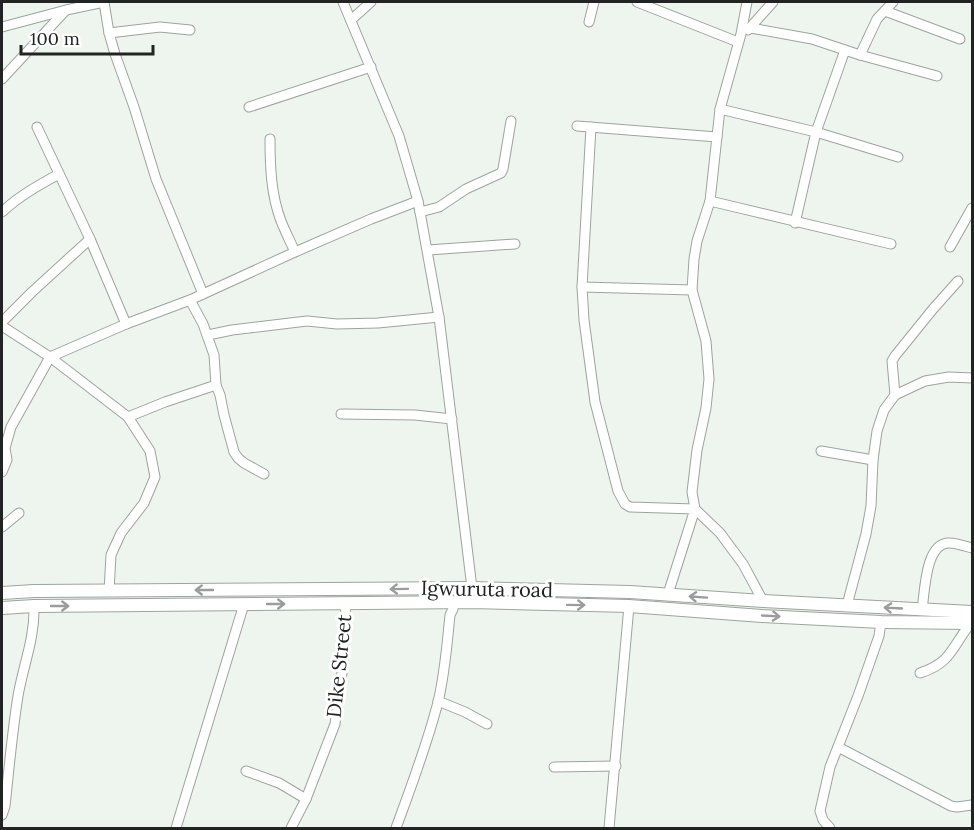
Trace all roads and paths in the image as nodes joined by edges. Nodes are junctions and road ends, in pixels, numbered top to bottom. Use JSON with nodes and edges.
{"nodes":[{"id":1,"x":104,"y":2,"type":"edge"},
{"id":2,"x":343,"y":2,"type":"edge"},
{"id":3,"x":371,"y":2,"type":"edge"},
{"id":4,"x":594,"y":2,"type":"edge"},
{"id":5,"x":638,"y":2,"type":"edge"},
{"id":6,"x":747,"y":2,"type":"edge"},
{"id":7,"x":773,"y":2,"type":"edge"},
{"id":8,"x":893,"y":2,"type":"edge"},
{"id":9,"x":66,"y":10,"type":"junction"},
{"id":10,"x":885,"y":10,"type":"junction"},
{"id":11,"x":351,"y":20,"type":"junction"},
{"id":12,"x":589,"y":22,"type":"dead end"},
{"id":13,"x":2,"y":27,"type":"edge"},
{"id":14,"x":751,"y":28,"type":"junction"},
{"id":15,"x":190,"y":30,"type":"dead end"},
{"id":16,"x":109,"y":33,"type":"junction"},
{"id":17,"x":740,"y":38,"type":"junction"},
{"id":18,"x":960,"y":39,"type":"dead end"},
{"id":19,"x":845,"y":50,"type":"junction"},
{"id":20,"x":860,"y":55,"type":"junction"},
{"id":21,"x":371,"y":67,"type":"junction"},
{"id":22,"x":937,"y":76,"type":"dead end"},
{"id":23,"x":2,"y":79,"type":"edge"},
{"id":24,"x":249,"y":107,"type":"dead end"},
{"id":25,"x":720,"y":109,"type":"junction"},
{"id":26,"x":511,"y":121,"type":"dead end"},
{"id":27,"x":577,"y":126,"type":"dead end"},
{"id":28,"x":37,"y":127,"type":"dead end"},
{"id":29,"x":591,"y":127,"type":"junction"},
{"id":30,"x":816,"y":132,"type":"junction"},
{"id":31,"x":717,"y":137,"type":"junction"},
{"id":32,"x":270,"y":139,"type":"dead end"},
{"id":33,"x":898,"y":157,"type":"dead end"},
{"id":34,"x":59,"y":174,"type":"junction"},
{"id":35,"x":418,"y":201,"type":"junction"},
{"id":36,"x":710,"y":201,"type":"junction"},
{"id":37,"x":972,"y":208,"type":"edge"},
{"id":38,"x":2,"y":212,"type":"edge"},
{"id":39,"x":420,"y":212,"type":"junction"},
{"id":40,"x":795,"y":223,"type":"junction"},
{"id":41,"x":90,"y":239,"type":"junction"},
{"id":42,"x":515,"y":244,"type":"dead end"},
{"id":43,"x":891,"y":244,"type":"dead end"},
{"id":44,"x":950,"y":247,"type":"dead end"},
{"id":45,"x":428,"y":250,"type":"junction"},
{"id":46,"x":295,"y":252,"type":"junction"},
{"id":47,"x":958,"y":281,"type":"dead end"},
{"id":48,"x":582,"y":287,"type":"junction"},
{"id":49,"x":692,"y":290,"type":"junction"},
{"id":50,"x":203,"y":294,"type":"junction"},
{"id":51,"x":190,"y":300,"type":"junction"},
{"id":52,"x":439,"y":317,"type":"junction"},
{"id":53,"x":2,"y":324,"type":"edge"},
{"id":54,"x":126,"y":324,"type":"junction"},
{"id":55,"x":208,"y":335,"type":"junction"},
{"id":56,"x":50,"y":357,"type":"junction"},
{"id":57,"x":972,"y":378,"type":"edge"},
{"id":58,"x":216,"y":385,"type":"junction"},
{"id":59,"x":895,"y":395,"type":"junction"},
{"id":60,"x":341,"y":414,"type":"dead end"},
{"id":61,"x":128,"y":417,"type":"junction"},
{"id":62,"x":452,"y":419,"type":"junction"},
{"id":63,"x":820,"y":451,"type":"dead end"},
{"id":64,"x":873,"y":460,"type":"junction"},
{"id":65,"x":2,"y":472,"type":"edge"},
{"id":66,"x":264,"y":474,"type":"dead end"},
{"id":67,"x":694,"y":509,"type":"junction"},
{"id":68,"x":19,"y":513,"type":"dead end"},
{"id":69,"x":2,"y":527,"type":"edge"},
{"id":70,"x":972,"y":548,"type":"edge"},
{"id":71,"x":472,"y":588,"type":"junction"},
{"id":72,"x":109,"y":591,"type":"junction"},
{"id":73,"x":2,"y":593,"type":"edge"},
{"id":74,"x":668,"y":594,"type":"junction"},
{"id":75,"x":763,"y":601,"type":"junction"},
{"id":76,"x":346,"y":603,"type":"junction"},
{"id":77,"x":453,"y":603,"type":"junction"},
{"id":78,"x":243,"y":604,"type":"junction"},
{"id":79,"x":847,"y":605,"type":"junction"},
{"id":80,"x":34,"y":606,"type":"junction"},
{"id":81,"x":629,"y":606,"type":"junction"},
{"id":82,"x":2,"y":608,"type":"edge"},
{"id":83,"x":922,"y":609,"type":"junction"},
{"id":84,"x":972,"y":620,"type":"edge"},
{"id":85,"x":881,"y":622,"type":"junction"},
{"id":86,"x":920,"y":673,"type":"dead end"},
{"id":87,"x":438,"y":701,"type":"junction"},
{"id":88,"x":487,"y":724,"type":"dead end"},
{"id":89,"x":838,"y":747,"type":"junction"},
{"id":90,"x":616,"y":766,"type":"junction"},
{"id":91,"x":554,"y":767,"type":"dead end"},
{"id":92,"x":246,"y":771,"type":"dead end"},
{"id":93,"x":306,"y":799,"type":"junction"},
{"id":94,"x":972,"y":805,"type":"edge"},
{"id":95,"x":2,"y":815,"type":"edge"},
{"id":96,"x":176,"y":828,"type":"edge"},
{"id":97,"x":291,"y":828,"type":"edge"},
{"id":98,"x":396,"y":828,"type":"edge"},
{"id":99,"x":609,"y":828,"type":"edge"},
{"id":100,"x":828,"y":828,"type":"edge"}],
"edges":[{"from":1,"to":9,"type":"street"},
{"from":1,"to":16,"type":"street"},
{"from":2,"to":11,"type":"street"},
{"from":3,"to":11,"type":"street"},
{"from":4,"to":12,"type":"street"},
{"from":5,"to":17,"type":"street"},
{"from":6,"to":17,"type":"street"},
{"from":7,"to":14,"type":"street"},
{"from":8,"to":10,"type":"street"},
{"from":9,"to":13,"type":"street"},
{"from":9,"to":23,"type":"street"},
{"from":10,"to":18,"type":"street"},
{"from":10,"to":20,"type":"street"},
{"from":11,"to":21,"type":"street"},
{"from":14,"to":17,"type":"street"},
{"from":14,"to":19,"type":"street"},
{"from":15,"to":16,"type":"street"},
{"from":16,"to":50,"type":"street"},
{"from":17,"to":25,"type":"street"},
{"from":19,"to":20,"type":"street"},
{"from":19,"to":30,"type":"street"},
{"from":20,"to":22,"type":"street"},
{"from":21,"to":24,"type":"street"},
{"from":21,"to":35,"type":"street"},
{"from":25,"to":30,"type":"street"},
{"from":25,"to":31,"type":"street"},
{"from":26,"to":39,"type":"street"},
{"from":27,"to":29,"type":"street"},
{"from":28,"to":34,"type":"street"},
{"from":29,"to":31,"type":"street"},
{"from":29,"to":48,"type":"street"},
{"from":30,"to":33,"type":"street"},
{"from":30,"to":40,"type":"street"},
{"from":31,"to":36,"type":"street"},
{"from":32,"to":46,"type":"street"},
{"from":34,"to":38,"type":"street"},
{"from":34,"to":41,"type":"street"},
{"from":35,"to":39,"type":"street"},
{"from":35,"to":46,"type":"street"},
{"from":36,"to":40,"type":"street"},
{"from":36,"to":49,"type":"street"},
{"from":37,"to":44,"type":"street"},
{"from":39,"to":45,"type":"street"},
{"from":40,"to":43,"type":"street"},
{"from":41,"to":53,"type":"street"},
{"from":41,"to":54,"type":"street"},
{"from":42,"to":45,"type":"street"},
{"from":45,"to":52,"type":"street"},
{"from":46,"to":50,"type":"street"},
{"from":47,"to":59,"type":"street"},
{"from":48,"to":49,"type":"street"},
{"from":48,"to":67,"type":"street"},
{"from":49,"to":67,"type":"street"},
{"from":50,"to":51,"type":"street"},
{"from":51,"to":54,"type":"street"},
{"from":51,"to":55,"type":"street"},
{"from":52,"to":55,"type":"street"},
{"from":52,"to":62,"type":"street"},
{"from":53,"to":56,"type":"street"},
{"from":54,"to":56,"type":"street"},
{"from":55,"to":58,"type":"street"},
{"from":56,"to":61,"type":"street"},
{"from":56,"to":65,"type":"street"},
{"from":57,"to":59,"type":"street"},
{"from":58,"to":61,"type":"street"},
{"from":58,"to":66,"type":"street"},
{"from":59,"to":64,"type":"street"},
{"from":60,"to":62,"type":"street"},
{"from":61,"to":72,"type":"street"},
{"from":62,"to":71,"type":"street"},
{"from":63,"to":64,"type":"street"},
{"from":64,"to":79,"type":"street"},
{"from":67,"to":74,"type":"street"},
{"from":67,"to":75,"type":"street"},
{"from":68,"to":69,"type":"street"},
{"from":70,"to":83,"type":"street"},
{"from":71,"to":72,"type":"main road","name":"Igwuruta road","one_way":true},
{"from":71,"to":74,"type":"main road","name":"Igwuruta road"},
{"from":72,"to":73,"type":"main road","name":"Igwuruta road"},
{"from":75,"to":74,"type":"main road","name":"Igwuruta road","one_way":true},
{"from":75,"to":79,"type":"main road","name":"Igwuruta road"},
{"from":76,"to":77,"type":"main road","name":"Igwuruta road"},
{"from":78,"to":76,"type":"main road","name":"Igwuruta road","one_way":true},
{"from":76,"to":93,"type":"street","name":"Dike Street"},
{"from":77,"to":81,"type":"main road","name":"Igwuruta road","one_way":true},
{"from":77,"to":87,"type":"street"},
{"from":80,"to":78,"type":"main road","name":"Igwuruta road","one_way":true},
{"from":78,"to":96,"type":"street"},
{"from":83,"to":79,"type":"main road","name":"Igwuruta road","one_way":true},
{"from":80,"to":82,"type":"main road","name":"Igwuruta road"},
{"from":80,"to":95,"type":"street"},
{"from":81,"to":85,"type":"main road","name":"Igwuruta road","one_way":true},
{"from":81,"to":90,"type":"street"},
{"from":83,"to":84,"type":"main road","name":"Igwuruta road"},
{"from":84,"to":85,"type":"main road","name":"Igwuruta road"},
{"from":84,"to":86,"type":"street"},
{"from":85,"to":89,"type":"street"},
{"from":87,"to":88,"type":"street"},
{"from":87,"to":98,"type":"street"},
{"from":89,"to":94,"type":"street"},
{"from":89,"to":100,"type":"street"},
{"from":90,"to":91,"type":"street"},
{"from":90,"to":99,"type":"street"},
{"from":92,"to":93,"type":"street"},
{"from":93,"to":97,"type":"street","name":"Dike Street"}]}
